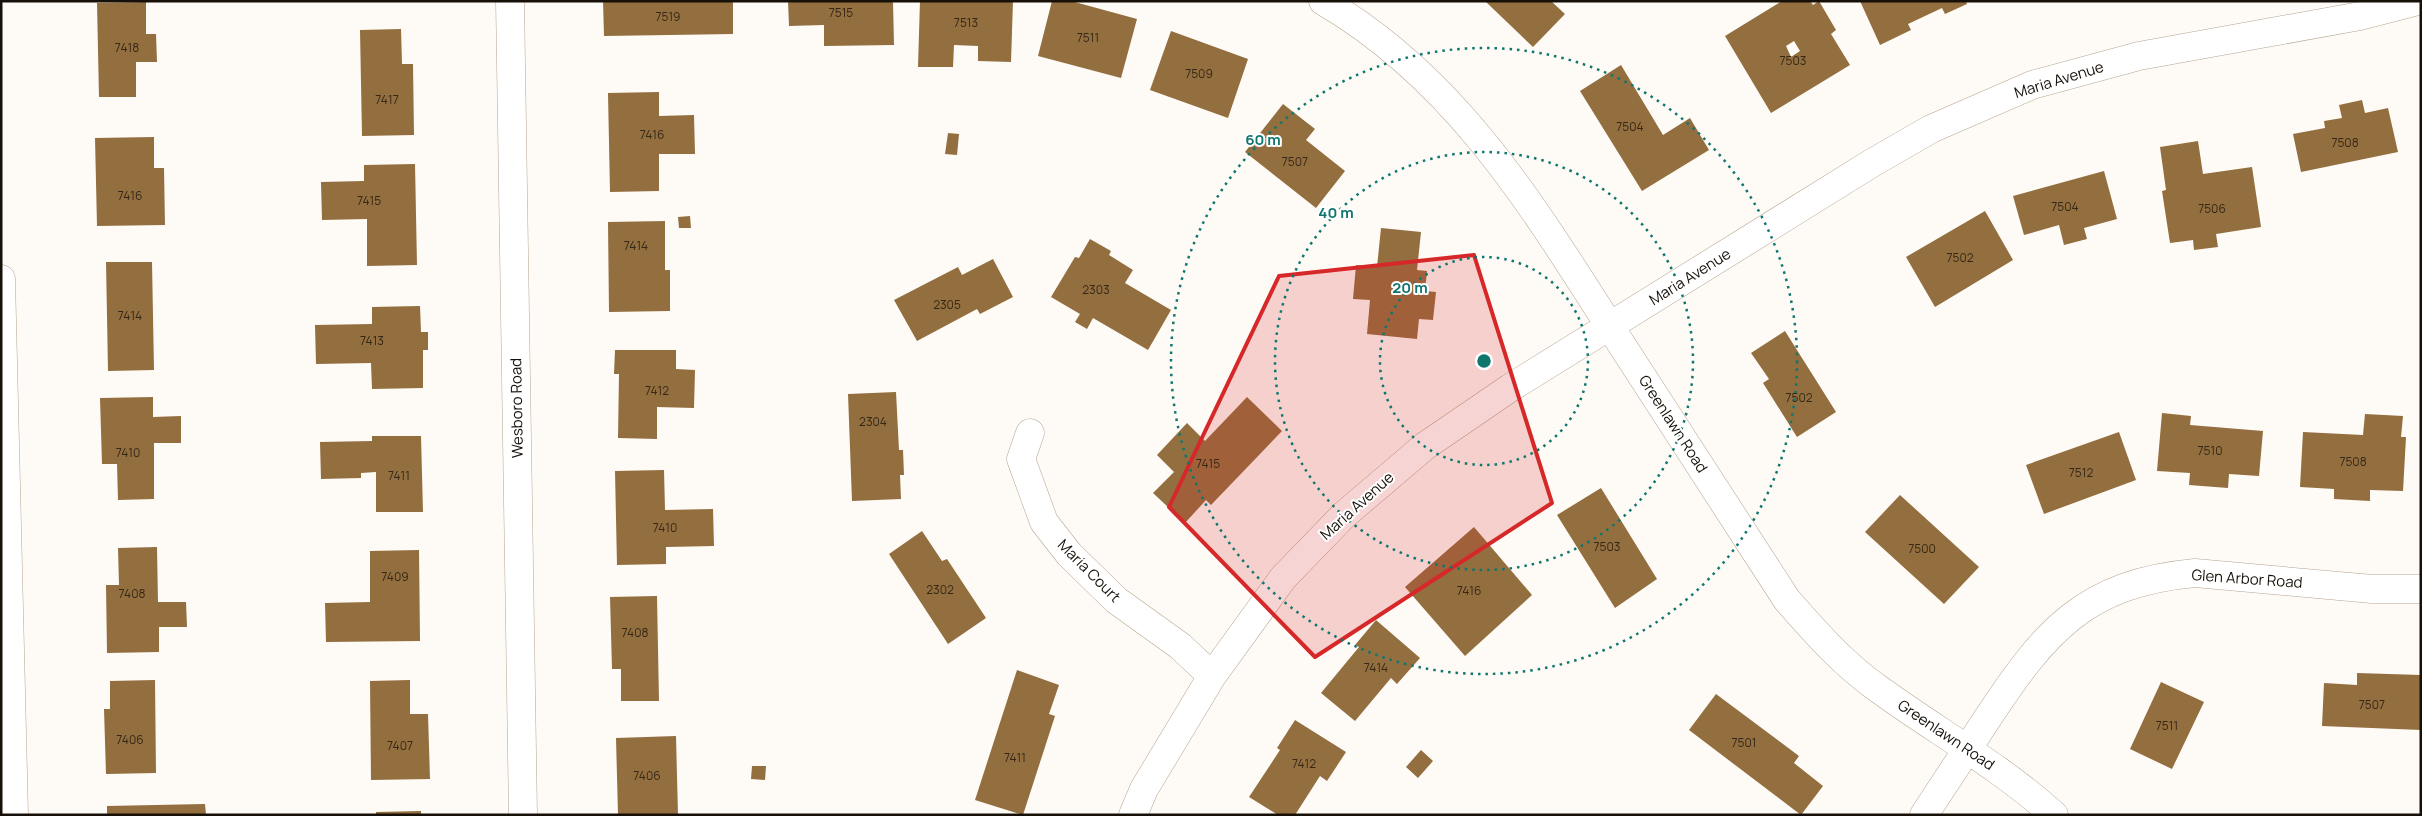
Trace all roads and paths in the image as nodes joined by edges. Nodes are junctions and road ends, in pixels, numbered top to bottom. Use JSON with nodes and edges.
{"nodes":[{"id":1,"x":510,"y":1,"type":"edge"},
{"id":2,"x":1323,"y":1,"type":"edge"},
{"id":3,"x":2418,"y":1,"type":"edge"},
{"id":4,"x":1,"y":278,"type":"edge"},
{"id":5,"x":1610,"y":326,"type":"junction"},
{"id":6,"x":1030,"y":433,"type":"dead end"},
{"id":7,"x":2421,"y":589,"type":"edge"},
{"id":8,"x":1212,"y":676,"type":"junction"},
{"id":9,"x":7,"y":749,"type":"edge"},
{"id":10,"x":1968,"y":749,"type":"junction"},
{"id":11,"x":14,"y":815,"type":"edge"},
{"id":12,"x":523,"y":815,"type":"edge"},
{"id":13,"x":1133,"y":815,"type":"edge"},
{"id":14,"x":1924,"y":815,"type":"edge"},
{"id":15,"x":2054,"y":815,"type":"edge"}],
"edges":[{"from":1,"to":12,"type":"street","name":"Wesboro Road"},
{"from":2,"to":5,"type":"street","name":"Greenlawn Road"},
{"from":3,"to":5,"type":"street","name":"Maria Avenue"},
{"from":4,"to":9,"type":"street"},
{"from":5,"to":8,"type":"street","name":"Maria Avenue"},
{"from":5,"to":10,"type":"street","name":"Greenlawn Road"},
{"from":6,"to":8,"type":"street","name":"Maria Court"},
{"from":7,"to":10,"type":"street","name":"Glen Arbor Road"},
{"from":8,"to":13,"type":"street","name":"Maria Avenue"},
{"from":9,"to":11,"type":"street"},
{"from":10,"to":14,"type":"street","name":"Glen Arbor Road"},
{"from":10,"to":15,"type":"street","name":"Greenlawn Road"}]}
